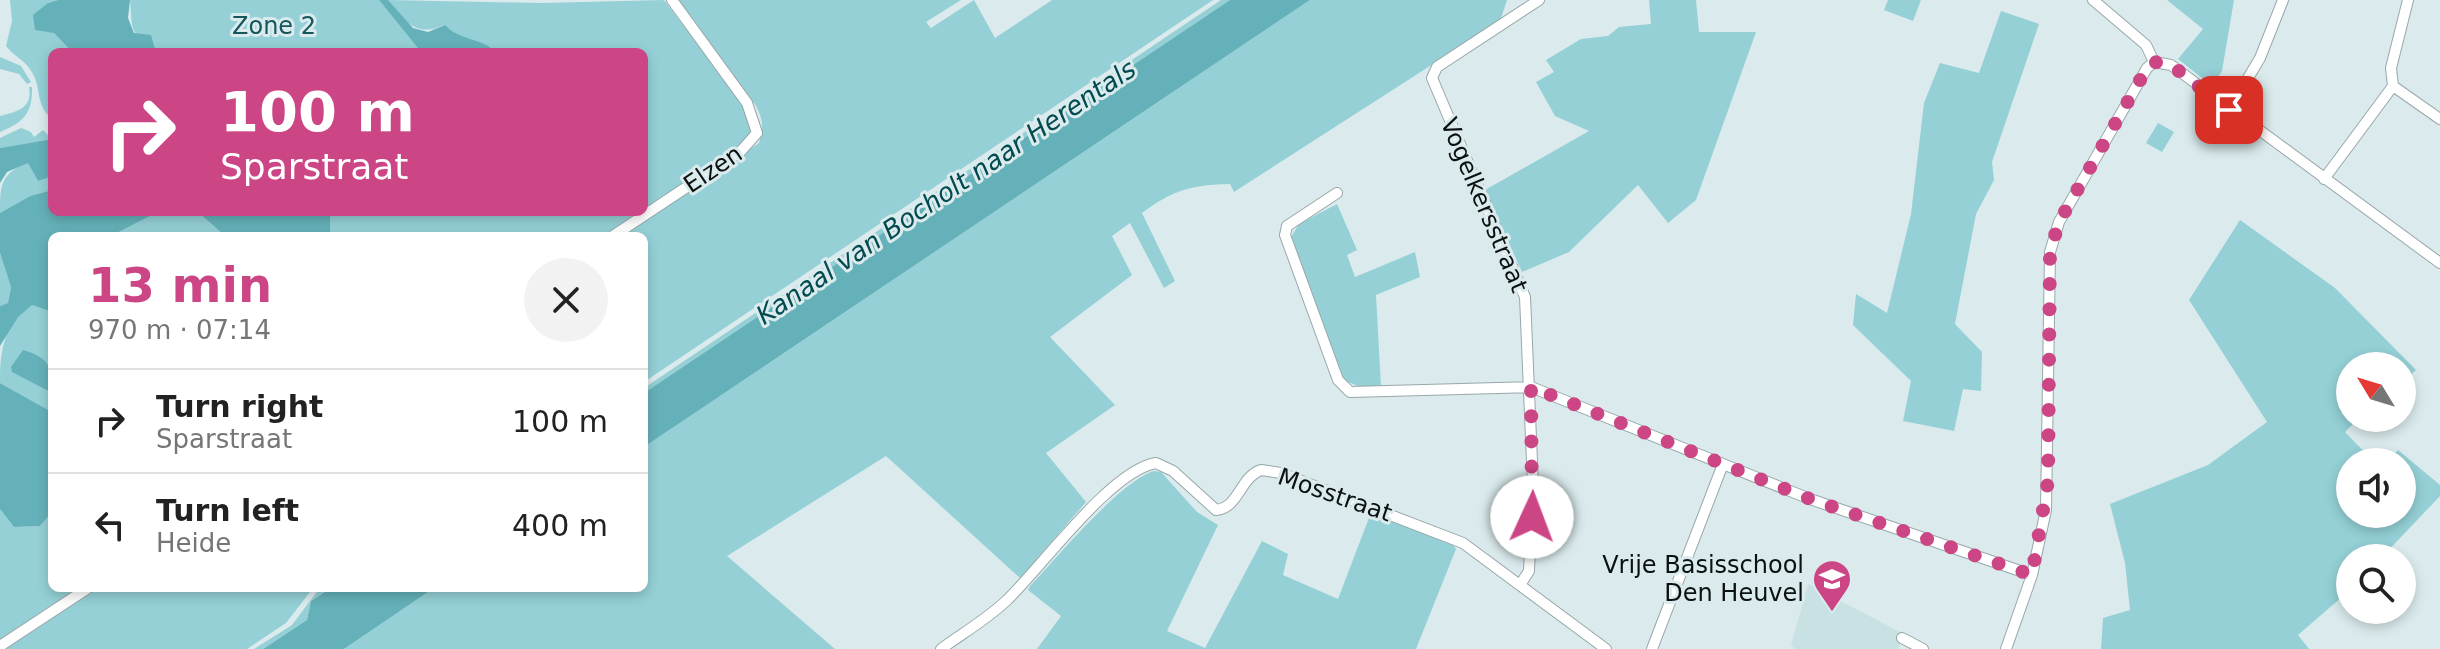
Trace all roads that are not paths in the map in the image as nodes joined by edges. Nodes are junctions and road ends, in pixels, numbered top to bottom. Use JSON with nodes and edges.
{"nodes":[{"id":1,"x":672,"y":0,"type":"edge"},
{"id":2,"x":1539,"y":0,"type":"edge"},
{"id":3,"x":2093,"y":0,"type":"edge"},
{"id":4,"x":2283,"y":0,"type":"edge"},
{"id":5,"x":2408,"y":0,"type":"edge"},
{"id":6,"x":2154,"y":62,"type":"junction"},
{"id":7,"x":2393,"y":86,"type":"junction"},
{"id":8,"x":2229,"y":110,"type":"junction"},
{"id":9,"x":2440,"y":119,"type":"edge"},
{"id":10,"x":2324,"y":179,"type":"junction"},
{"id":11,"x":1337,"y":193,"type":"dead end"},
{"id":12,"x":648,"y":213,"type":"edge"},
{"id":13,"x":643,"y":216,"type":"edge"},
{"id":14,"x":619,"y":232,"type":"edge"},
{"id":15,"x":2440,"y":263,"type":"edge"},
{"id":16,"x":1531,"y":387,"type":"junction"},
{"id":17,"x":1723,"y":464,"type":"junction"},
{"id":18,"x":2032,"y":575,"type":"junction"},
{"id":19,"x":1520,"y":585,"type":"junction"},
{"id":20,"x":82,"y":592,"type":"edge"},
{"id":21,"x":1902,"y":638,"type":"dead end"},
{"id":22,"x":0,"y":646,"type":"edge"},
{"id":23,"x":941,"y":649,"type":"edge"},
{"id":24,"x":1606,"y":649,"type":"edge"},
{"id":25,"x":1652,"y":649,"type":"edge"},
{"id":26,"x":1923,"y":649,"type":"edge"},
{"id":27,"x":2006,"y":649,"type":"edge"}],
"edges":[{"from":1,"to":12,"type":"street","name":"Elzen"},
{"from":2,"to":16,"type":"street","name":"Vogelkersstraat"},
{"from":3,"to":6,"type":"street"},
{"from":4,"to":8,"type":"street"},
{"from":5,"to":7,"type":"street"},
{"from":6,"to":8,"type":"street"},
{"from":6,"to":18,"type":"street"},
{"from":7,"to":9,"type":"street"},
{"from":7,"to":10,"type":"street"},
{"from":8,"to":10,"type":"street"},
{"from":10,"to":15,"type":"street"},
{"from":11,"to":16,"type":"street"},
{"from":13,"to":14,"type":"street","name":"Elzen"},
{"from":16,"to":17,"type":"street"},
{"from":16,"to":19,"type":"street","name":"Vogelkersstraat"},
{"from":17,"to":18,"type":"street"},
{"from":17,"to":25,"type":"street"},
{"from":18,"to":27,"type":"street"},
{"from":19,"to":23,"type":"street","name":"Mosstraat"},
{"from":19,"to":24,"type":"street","name":"Mosstraat"},
{"from":20,"to":22,"type":"street"},
{"from":21,"to":26,"type":"street"}]}
